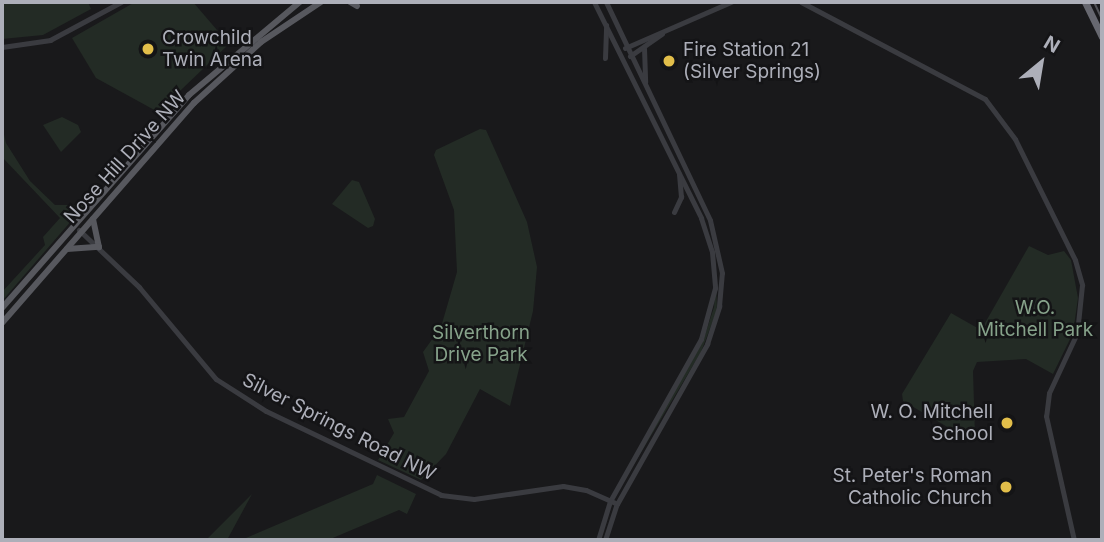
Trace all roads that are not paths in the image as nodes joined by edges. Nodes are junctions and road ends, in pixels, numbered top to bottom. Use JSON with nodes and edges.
{"nodes":[{"id":1,"x":121,"y":2,"type":"edge"},
{"id":2,"x":300,"y":2,"type":"edge"},
{"id":3,"x":321,"y":2,"type":"edge"},
{"id":4,"x":328,"y":2,"type":"edge"},
{"id":5,"x":350,"y":2,"type":"edge"},
{"id":6,"x":594,"y":2,"type":"edge"},
{"id":7,"x":606,"y":2,"type":"edge"},
{"id":8,"x":731,"y":2,"type":"edge"},
{"id":9,"x":801,"y":2,"type":"edge"},
{"id":10,"x":1085,"y":2,"type":"edge"},
{"id":11,"x":357,"y":6,"type":"dead end"},
{"id":12,"x":312,"y":7,"type":"junction"},
{"id":13,"x":606,"y":25,"type":"junction"},
{"id":14,"x":662,"y":34,"type":"junction"},
{"id":15,"x":1102,"y":37,"type":"edge"},
{"id":16,"x":2,"y":47,"type":"edge"},
{"id":17,"x":627,"y":47,"type":"junction"},
{"id":18,"x":645,"y":48,"type":"junction"},
{"id":19,"x":619,"y":51,"type":"junction"},
{"id":20,"x":630,"y":55,"type":"junction"},
{"id":21,"x":605,"y":58,"type":"dead end"},
{"id":22,"x":623,"y":59,"type":"junction"},
{"id":23,"x":645,"y":86,"type":"junction"},
{"id":24,"x":679,"y":174,"type":"junction"},
{"id":25,"x":674,"y":212,"type":"dead end"},
{"id":26,"x":93,"y":217,"type":"junction"},
{"id":27,"x":73,"y":224,"type":"junction"},
{"id":28,"x":80,"y":231,"type":"junction"},
{"id":29,"x":99,"y":247,"type":"junction"},
{"id":30,"x":65,"y":250,"type":"junction"},
{"id":31,"x":2,"y":308,"type":"edge"},
{"id":32,"x":2,"y":323,"type":"edge"},
{"id":33,"x":613,"y":502,"type":"junction"},
{"id":34,"x":598,"y":540,"type":"edge"},
{"id":35,"x":605,"y":540,"type":"edge"},
{"id":36,"x":1074,"y":540,"type":"edge"}],
"edges":[{"from":1,"to":16,"type":"street"},
{"from":2,"to":27,"type":"main road","name":"Nose Hill Drive NW"},
{"from":3,"to":12,"type":"main road","name":"Nose Hill Drive NW"},
{"from":4,"to":12,"type":"main road"},
{"from":5,"to":11,"type":"main road"},
{"from":6,"to":13,"type":"street"},
{"from":7,"to":17,"type":"street"},
{"from":8,"to":14,"type":"street"},
{"from":9,"to":36,"type":"street"},
{"from":10,"to":15,"type":"highway"},
{"from":12,"to":26,"type":"main road","name":"Nose Hill Drive NW"},
{"from":13,"to":19,"type":"street"},
{"from":13,"to":21,"type":"street"},
{"from":14,"to":17,"type":"street"},
{"from":14,"to":18,"type":"street"},
{"from":17,"to":19,"type":"street"},
{"from":17,"to":20,"type":"street"},
{"from":18,"to":20,"type":"street"},
{"from":18,"to":23,"type":"street"},
{"from":19,"to":22,"type":"street"},
{"from":20,"to":22,"type":"street"},
{"from":20,"to":23,"type":"street"},
{"from":22,"to":24,"type":"street"},
{"from":23,"to":33,"type":"street"},
{"from":24,"to":25,"type":"street"},
{"from":24,"to":33,"type":"street"},
{"from":26,"to":28,"type":"main road","name":"Nose Hill Drive NW"},
{"from":26,"to":29,"type":"main road"},
{"from":27,"to":28,"type":"street","name":"Silver Springs Road NW"},
{"from":27,"to":31,"type":"main road","name":"Nose Hill Drive NW"},
{"from":28,"to":29,"type":"street","name":"Silver Springs Road NW"},
{"from":28,"to":30,"type":"main road","name":"Nose Hill Drive NW"},
{"from":29,"to":30,"type":"main road"},
{"from":29,"to":33,"type":"street","name":"Silver Springs Road NW"},
{"from":30,"to":32,"type":"main road","name":"Nose Hill Drive NW"},
{"from":33,"to":34,"type":"street"},
{"from":33,"to":35,"type":"street"}]}
